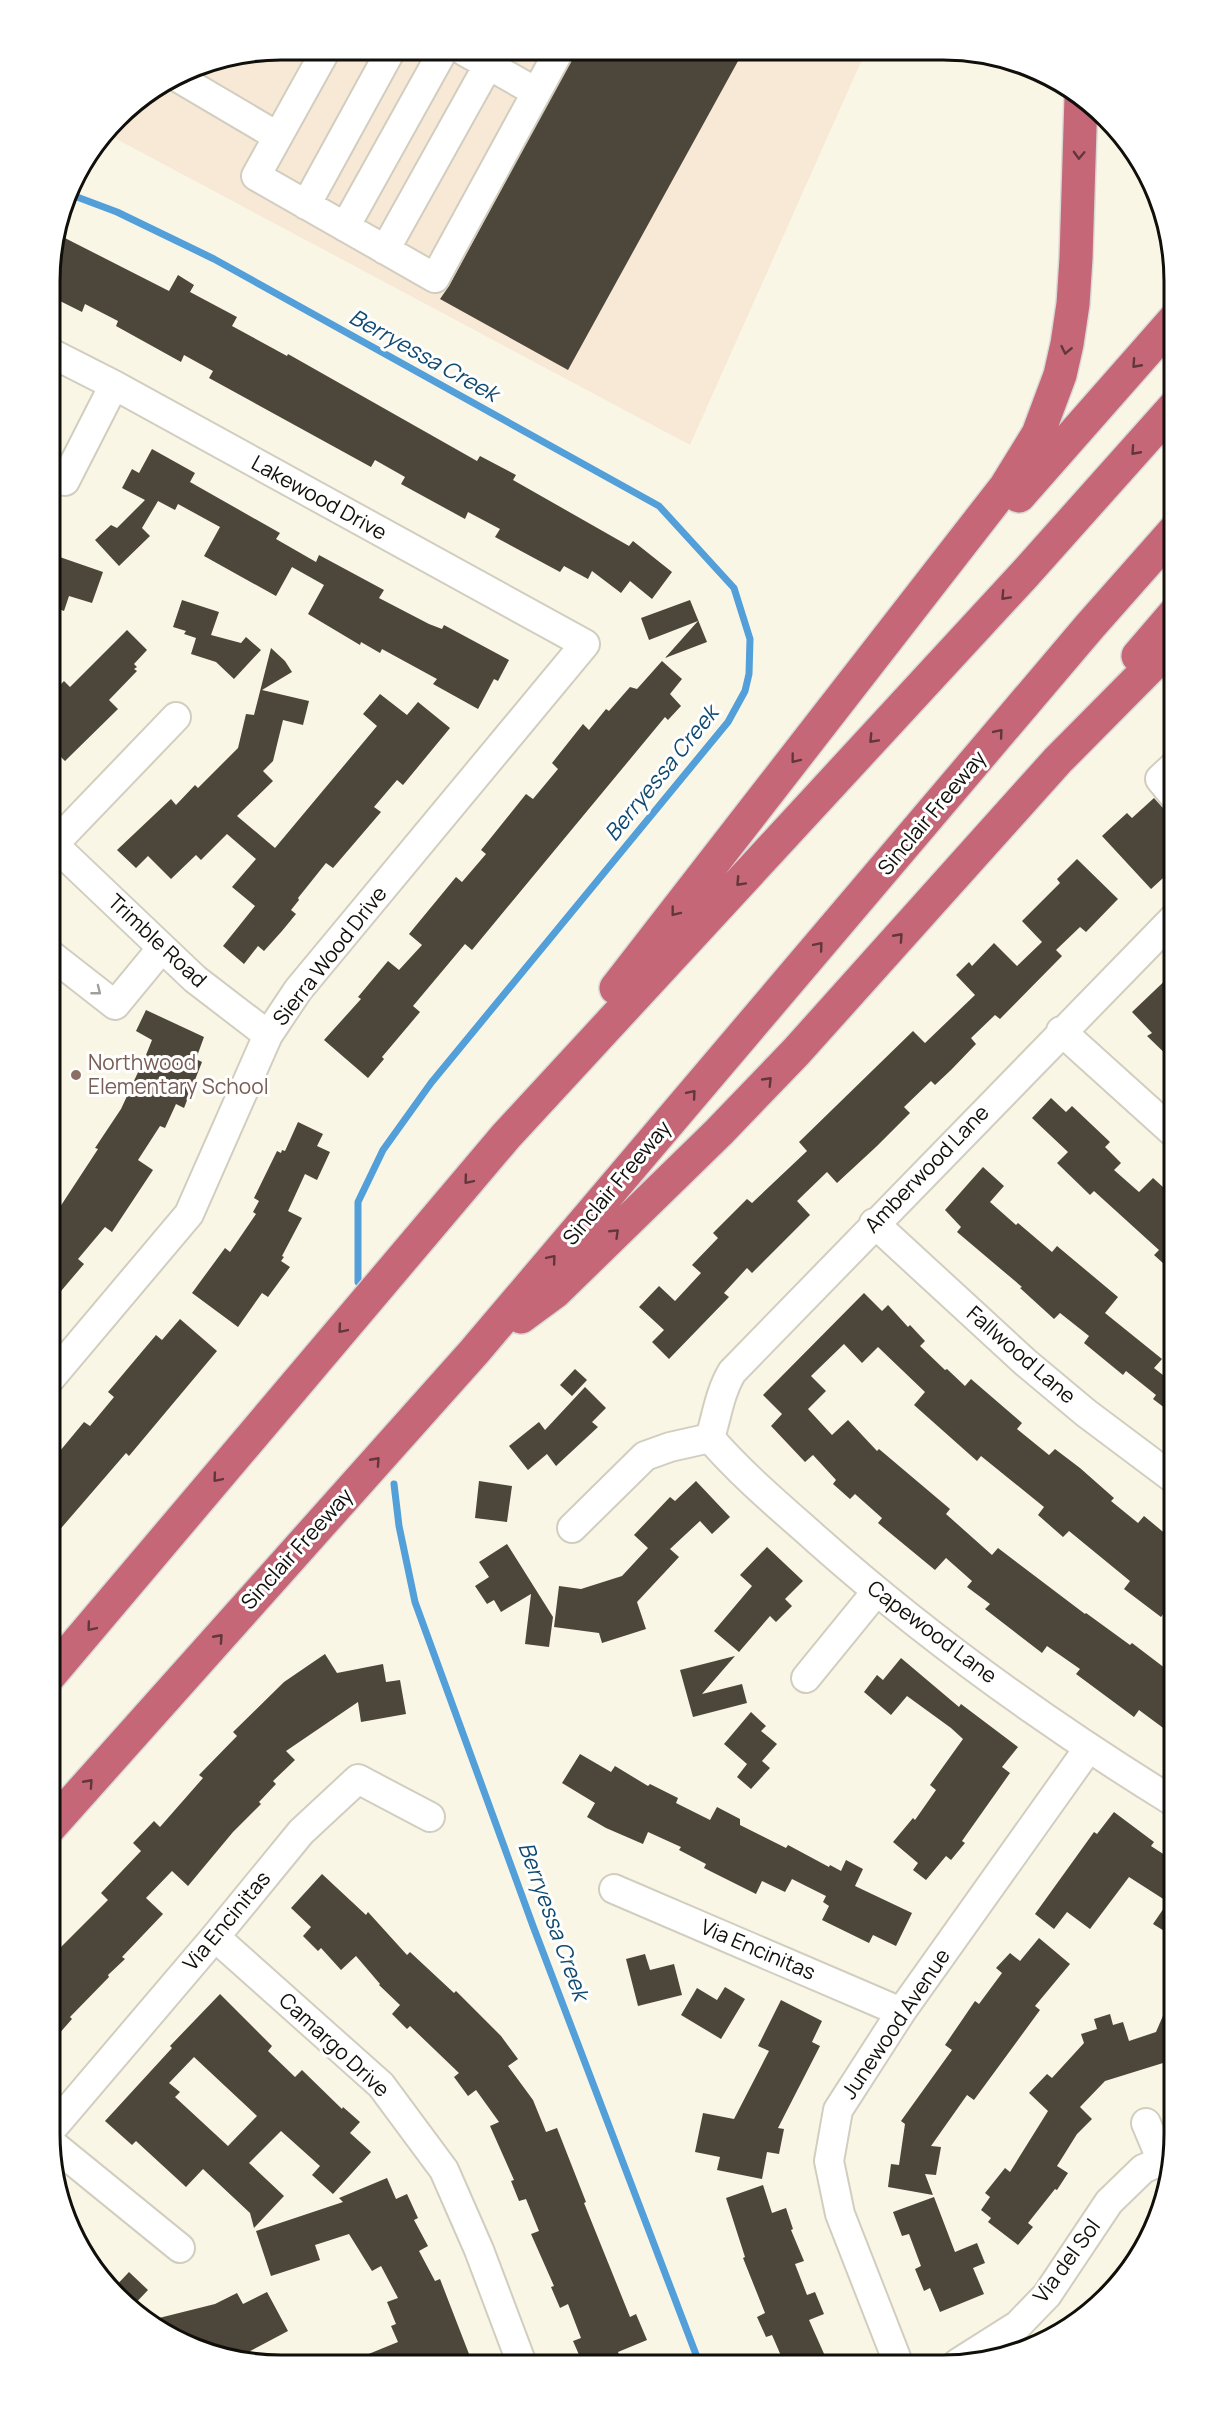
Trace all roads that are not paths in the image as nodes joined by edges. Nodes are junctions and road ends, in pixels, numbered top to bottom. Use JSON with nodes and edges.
{"nodes":[{"id":1,"x":320,"y":60,"type":"edge"},
{"id":2,"x":386,"y":60,"type":"edge"},
{"id":3,"x":438,"y":60,"type":"edge"},
{"id":4,"x":481,"y":60,"type":"edge"},
{"id":5,"x":490,"y":60,"type":"edge"},
{"id":6,"x":553,"y":60,"type":"edge"},
{"id":7,"x":185,"y":82,"type":"edge"},
{"id":8,"x":536,"y":92,"type":"junction"},
{"id":9,"x":1081,"y":108,"type":"edge"},
{"id":10,"x":277,"y":136,"type":"junction"},
{"id":11,"x":306,"y":205,"type":"junction"},
{"id":12,"x":345,"y":227,"type":"junction"},
{"id":13,"x":386,"y":250,"type":"junction"},
{"id":14,"x":1164,"y":331,"type":"edge"},
{"id":15,"x":60,"y":358,"type":"edge"},
{"id":16,"x":114,"y":385,"type":"junction"},
{"id":17,"x":1164,"y":418,"type":"edge"},
{"id":18,"x":65,"y":481,"type":"dead end"},
{"id":19,"x":1164,"y":542,"type":"edge"},
{"id":20,"x":1164,"y":626,"type":"edge"},
{"id":21,"x":585,"y":644,"type":"joint"},
{"id":22,"x":883,"y":646,"type":"junction"},
{"id":23,"x":1164,"y":654,"type":"edge"},
{"id":24,"x":176,"y":717,"type":"dead end"},
{"id":25,"x":1058,"y":760,"type":"junction"},
{"id":26,"x":60,"y":835,"type":"edge"},
{"id":27,"x":60,"y":851,"type":"edge"},
{"id":28,"x":1164,"y":928,"type":"edge"},
{"id":29,"x":162,"y":948,"type":"junction"},
{"id":30,"x":60,"y":962,"type":"edge"},
{"id":31,"x":1061,"y":1031,"type":"junction"},
{"id":32,"x":268,"y":1035,"type":"junction"},
{"id":33,"x":1164,"y":1124,"type":"edge"},
{"id":34,"x":506,"y":1136,"type":"junction"},
{"id":35,"x":874,"y":1223,"type":"junction"},
{"id":36,"x":474,"y":1352,"type":"junction"},
{"id":37,"x":60,"y":1367,"type":"edge"},
{"id":38,"x":710,"y":1438,"type":"junction"},
{"id":39,"x":1164,"y":1472,"type":"edge"},
{"id":40,"x":572,"y":1528,"type":"dead end"},
{"id":41,"x":876,"y":1592,"type":"junction"},
{"id":42,"x":60,"y":1663,"type":"edge"},
{"id":43,"x":806,"y":1678,"type":"dead end"},
{"id":44,"x":1088,"y":1749,"type":"junction"},
{"id":45,"x":1164,"y":1796,"type":"edge"},
{"id":46,"x":60,"y":1816,"type":"edge"},
{"id":47,"x":430,"y":1817,"type":"dead end"},
{"id":48,"x":614,"y":1889,"type":"dead end"},
{"id":49,"x":215,"y":1937,"type":"junction"},
{"id":50,"x":901,"y":2012,"type":"junction"},
{"id":51,"x":60,"y":2119,"type":"edge"},
{"id":52,"x":1146,"y":2123,"type":"dead end"},
{"id":53,"x":60,"y":2150,"type":"edge"},
{"id":54,"x":1163,"y":2153,"type":"edge"},
{"id":55,"x":1162,"y":2161,"type":"edge"},
{"id":56,"x":180,"y":2248,"type":"dead end"},
{"id":57,"x":974,"y":2353,"type":"edge"},
{"id":58,"x":519,"y":2355,"type":"edge"},
{"id":59,"x":895,"y":2355,"type":"edge"}],
"edges":[{"from":1,"to":10,"type":"street"},
{"from":2,"to":11,"type":"street"},
{"from":3,"to":12,"type":"street"},
{"from":4,"to":13,"type":"street"},
{"from":5,"to":8,"type":"street"},
{"from":6,"to":8,"type":"street"},
{"from":7,"to":10,"type":"street"},
{"from":8,"to":13,"type":"street"},
{"from":9,"to":22,"type":"highway","one_way":true},
{"from":10,"to":11,"type":"street"},
{"from":11,"to":12,"type":"street"},
{"from":12,"to":13,"type":"street"},
{"from":14,"to":22,"type":"highway","one_way":true},
{"from":15,"to":16,"type":"street","name":"Lakewood Drive"},
{"from":16,"to":18,"type":"street"},
{"from":16,"to":21,"type":"street","name":"Lakewood Drive"},
{"from":17,"to":34,"type":"highway","one_way":true},
{"from":36,"to":19,"type":"highway","name":"Sinclair Freeway","one_way":true},
{"from":20,"to":25,"type":"highway"},
{"from":21,"to":32,"type":"street","name":"Sierra Wood Drive"},
{"from":22,"to":34,"type":"highway","one_way":true},
{"from":23,"to":25,"type":"highway"},
{"from":24,"to":26,"type":"street"},
{"from":36,"to":25,"type":"highway","one_way":true},
{"from":27,"to":29,"type":"street","name":"Trimble Road"},
{"from":28,"to":31,"type":"street","name":"Amberwood Lane"},
{"from":30,"to":29,"type":"street","one_way":true},
{"from":29,"to":32,"type":"street","name":"Trimble Road"},
{"from":31,"to":33,"type":"street"},
{"from":31,"to":35,"type":"street","name":"Amberwood Lane"},
{"from":32,"to":37,"type":"street","name":"Sierra Wood Drive"},
{"from":34,"to":42,"type":"highway","one_way":true},
{"from":35,"to":38,"type":"street","name":"Amberwood Lane"},
{"from":35,"to":39,"type":"street","name":"Fallwood Lane"},
{"from":46,"to":36,"type":"highway","name":"Sinclair Freeway","one_way":true},
{"from":38,"to":40,"type":"street"},
{"from":38,"to":41,"type":"street","name":"Capewood Lane"},
{"from":41,"to":43,"type":"street"},
{"from":41,"to":44,"type":"street","name":"Capewood Lane"},
{"from":44,"to":45,"type":"street","name":"Capewood Lane"},
{"from":44,"to":50,"type":"street","name":"Junewood Avenue"},
{"from":47,"to":49,"type":"street","name":"Via Encinitas"},
{"from":48,"to":50,"type":"street","name":"Via Encinitas"},
{"from":49,"to":51,"type":"street","name":"Via Encinitas"},
{"from":49,"to":58,"type":"street","name":"Camargo Drive"},
{"from":50,"to":59,"type":"street","name":"Junewood Avenue"},
{"from":52,"to":54,"type":"street"},
{"from":53,"to":56,"type":"street"},
{"from":55,"to":57,"type":"street","name":"Via del Sol"}]}
